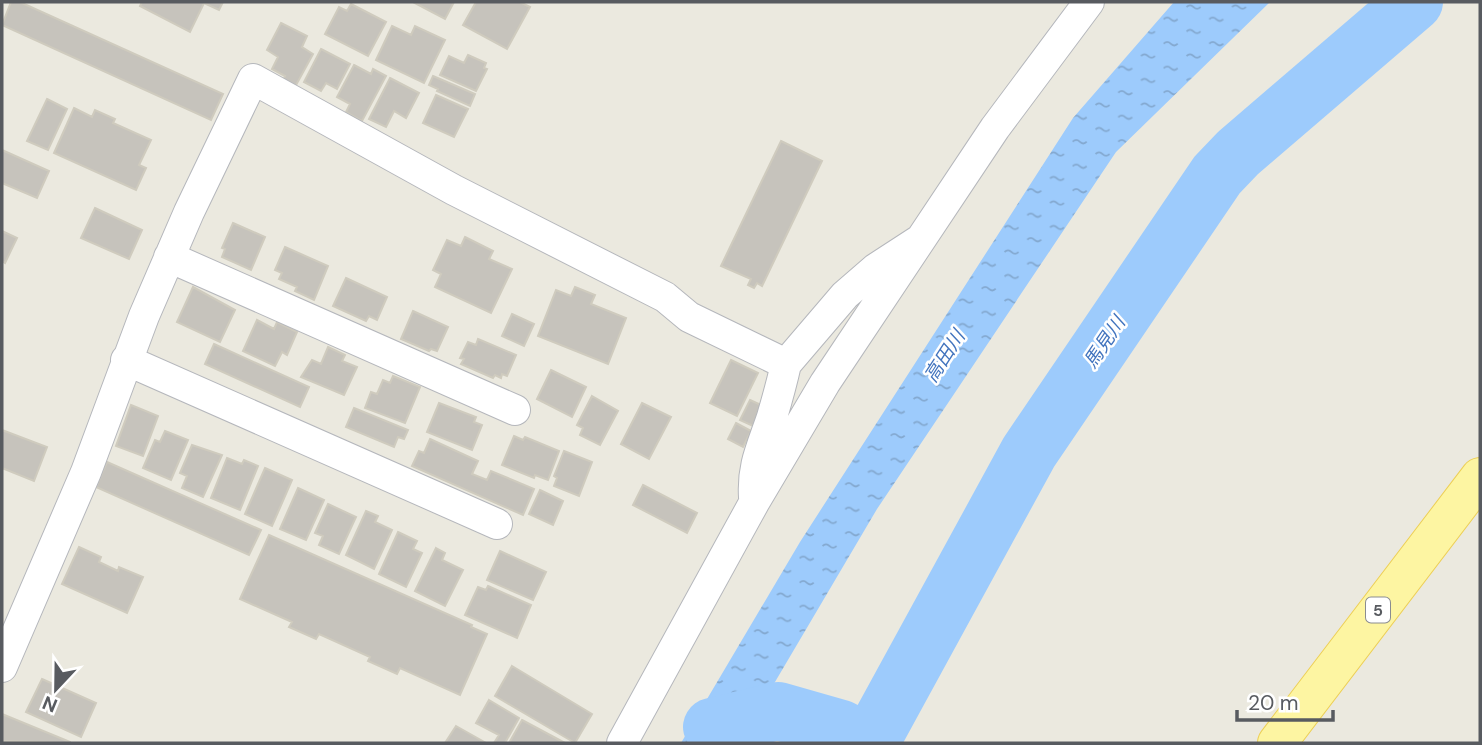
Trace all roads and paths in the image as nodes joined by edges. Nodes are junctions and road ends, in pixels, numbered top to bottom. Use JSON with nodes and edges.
{"nodes":[{"id":1,"x":1089,"y":2,"type":"edge"},
{"id":2,"x":918,"y":241,"type":"junction"},
{"id":3,"x":169,"y":257,"type":"junction"},
{"id":4,"x":126,"y":360,"type":"junction"},
{"id":5,"x":786,"y":364,"type":"junction"},
{"id":6,"x":515,"y":410,"type":"dead end"},
{"id":7,"x":1480,"y":477,"type":"edge"},
{"id":8,"x":755,"y":501,"type":"junction"},
{"id":9,"x":497,"y":524,"type":"dead end"},
{"id":10,"x":2,"y":667,"type":"edge"},
{"id":11,"x":622,"y":743,"type":"edge"},
{"id":12,"x":1277,"y":743,"type":"edge"}],
"edges":[{"from":1,"to":2,"type":"street"},
{"from":2,"to":5,"type":"street"},
{"from":2,"to":8,"type":"street"},
{"from":3,"to":4,"type":"street"},
{"from":3,"to":5,"type":"street"},
{"from":3,"to":6,"type":"street"},
{"from":4,"to":9,"type":"street"},
{"from":4,"to":10,"type":"street"},
{"from":5,"to":8,"type":"street"},
{"from":7,"to":12,"type":"main road","number":"5"},
{"from":8,"to":11,"type":"street"}]}
